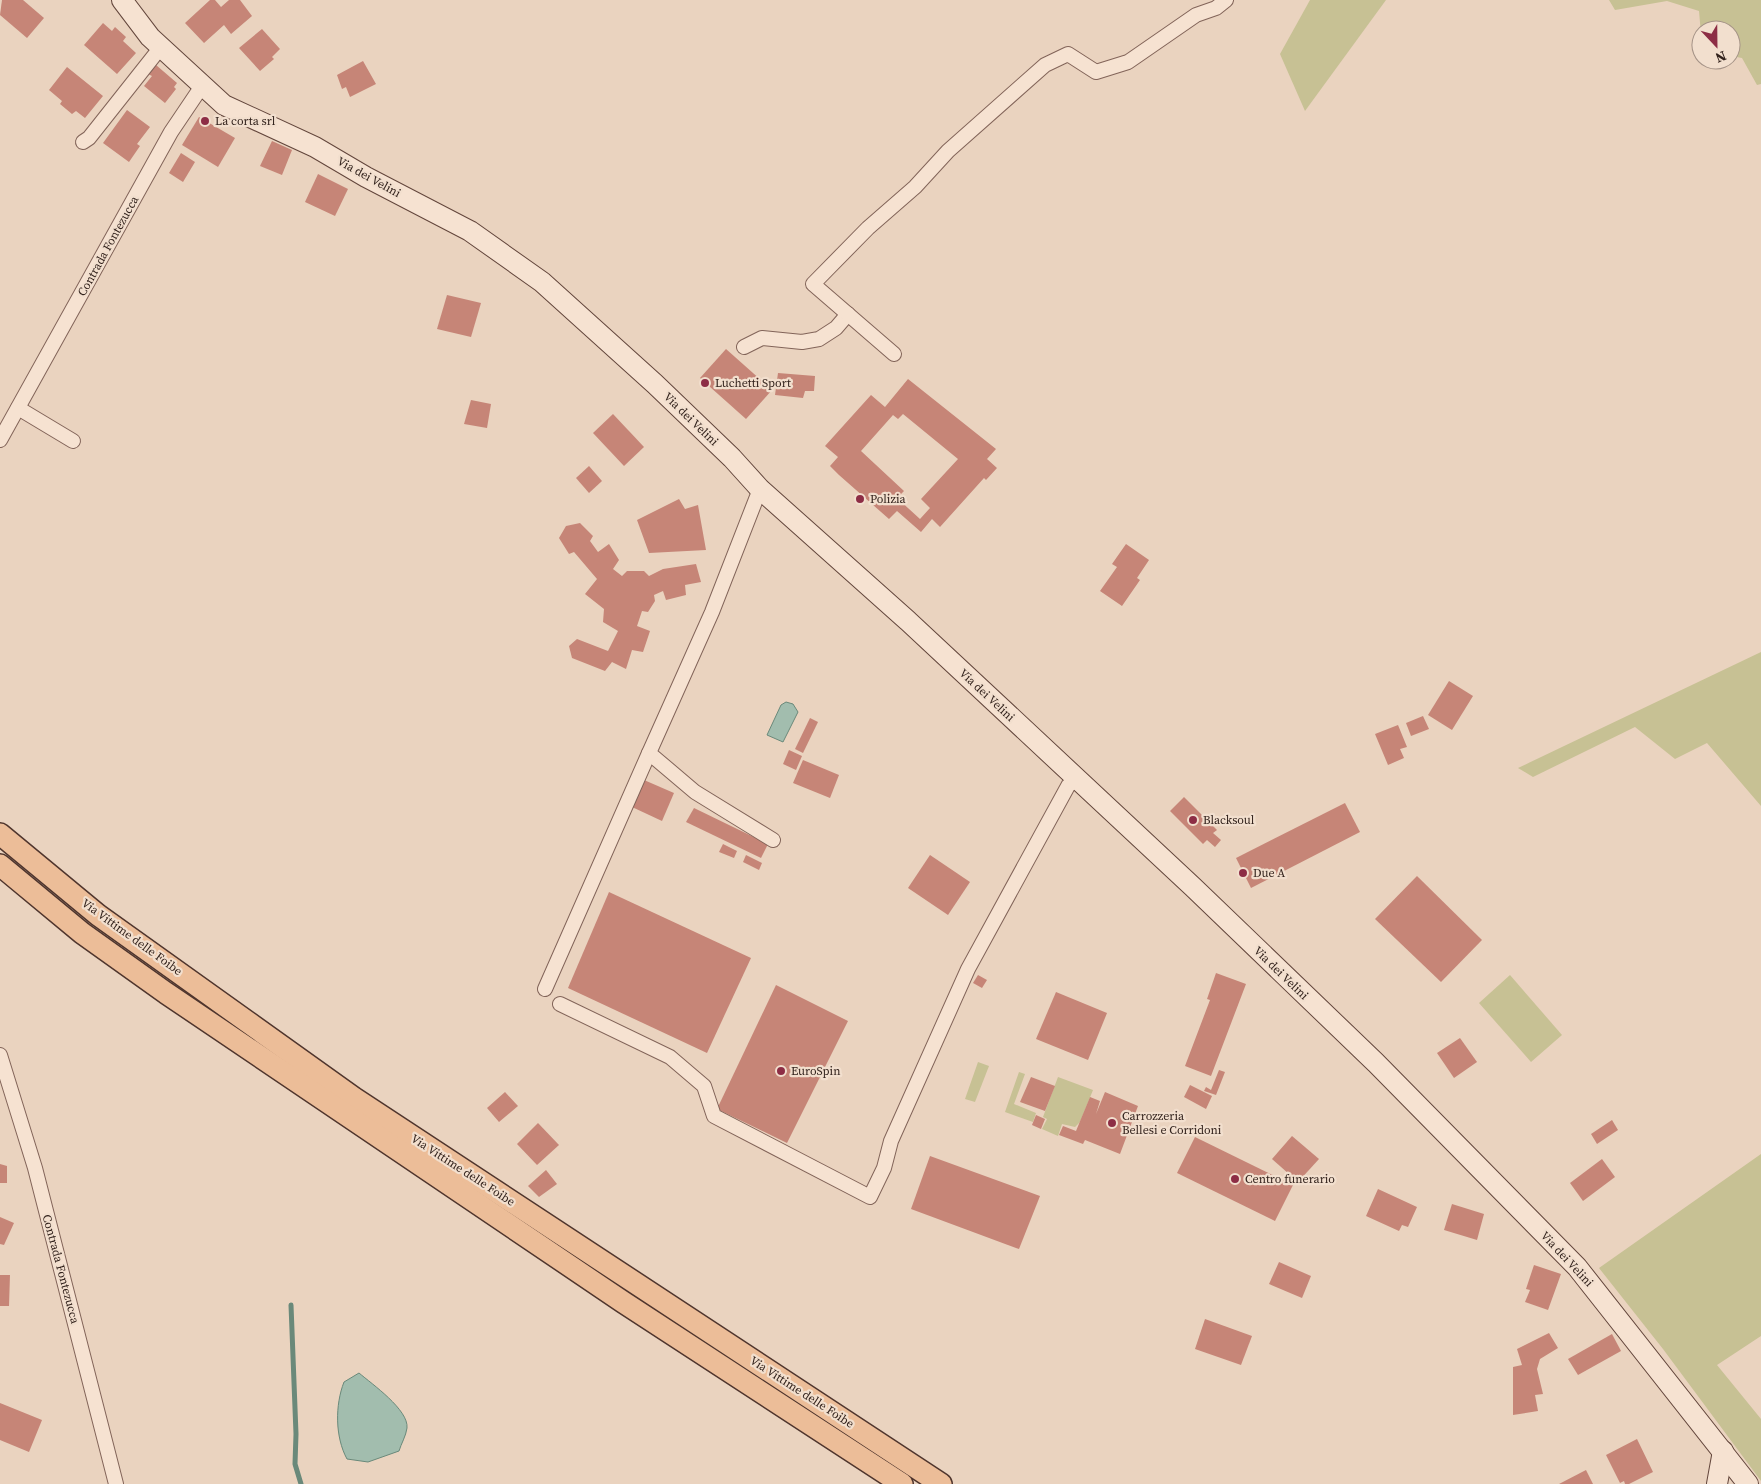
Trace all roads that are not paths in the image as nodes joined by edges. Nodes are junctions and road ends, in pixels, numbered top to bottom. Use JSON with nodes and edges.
{"nodes":[{"id":1,"x":122,"y":0,"type":"edge"},
{"id":2,"x":1226,"y":0,"type":"edge"},
{"id":3,"x":161,"y":47,"type":"junction"},
{"id":4,"x":202,"y":86,"type":"junction"},
{"id":5,"x":83,"y":142,"type":"dead end"},
{"id":6,"x":848,"y":314,"type":"junction"},
{"id":7,"x":744,"y":347,"type":"dead end"},
{"id":8,"x":894,"y":354,"type":"dead end"},
{"id":9,"x":18,"y":408,"type":"junction"},
{"id":10,"x":0,"y":440,"type":"edge"},
{"id":11,"x":73,"y":441,"type":"dead end"},
{"id":12,"x":760,"y":489,"type":"junction"},
{"id":13,"x":649,"y":753,"type":"junction"},
{"id":14,"x":1076,"y":778,"type":"junction"},
{"id":15,"x":0,"y":834,"type":"edge"},
{"id":16,"x":773,"y":840,"type":"dead end"},
{"id":17,"x":0,"y":866,"type":"edge"},
{"id":18,"x":544,"y":989,"type":"dead end"},
{"id":19,"x":560,"y":1004,"type":"dead end"},
{"id":20,"x":0,"y":1055,"type":"edge"},
{"id":21,"x":1723,"y":1451,"type":"junction"},
{"id":22,"x":116,"y":1484,"type":"edge"},
{"id":23,"x":902,"y":1484,"type":"edge"},
{"id":24,"x":941,"y":1484,"type":"edge"},
{"id":25,"x":1717,"y":1484,"type":"edge"},
{"id":26,"x":1748,"y":1484,"type":"edge"}],
"edges":[{"from":1,"to":3,"type":"street","name":"Via dei Velini"},
{"from":2,"to":6,"type":"street"},
{"from":3,"to":4,"type":"street","name":"Via dei Velini"},
{"from":3,"to":5,"type":"street"},
{"from":4,"to":9,"type":"street","name":"Contrada Fontezucca"},
{"from":4,"to":12,"type":"street","name":"Via dei Velini"},
{"from":6,"to":7,"type":"street"},
{"from":6,"to":8,"type":"street"},
{"from":9,"to":10,"type":"street","name":"Contrada Fontezucca"},
{"from":9,"to":11,"type":"street"},
{"from":12,"to":13,"type":"street"},
{"from":12,"to":14,"type":"street","name":"Via dei Velini"},
{"from":13,"to":16,"type":"street"},
{"from":13,"to":18,"type":"street"},
{"from":14,"to":19,"type":"street"},
{"from":14,"to":21,"type":"street","name":"Via dei Velini"},
{"from":15,"to":24,"type":"main road","name":"Via Vittime delle Foibe"},
{"from":17,"to":23,"type":"main road","name":"Via Vittime delle Foibe"},
{"from":20,"to":22,"type":"street","name":"Contrada Fontezucca"},
{"from":21,"to":25,"type":"street"},
{"from":21,"to":26,"type":"street","name":"Via dei Velini"}]}
